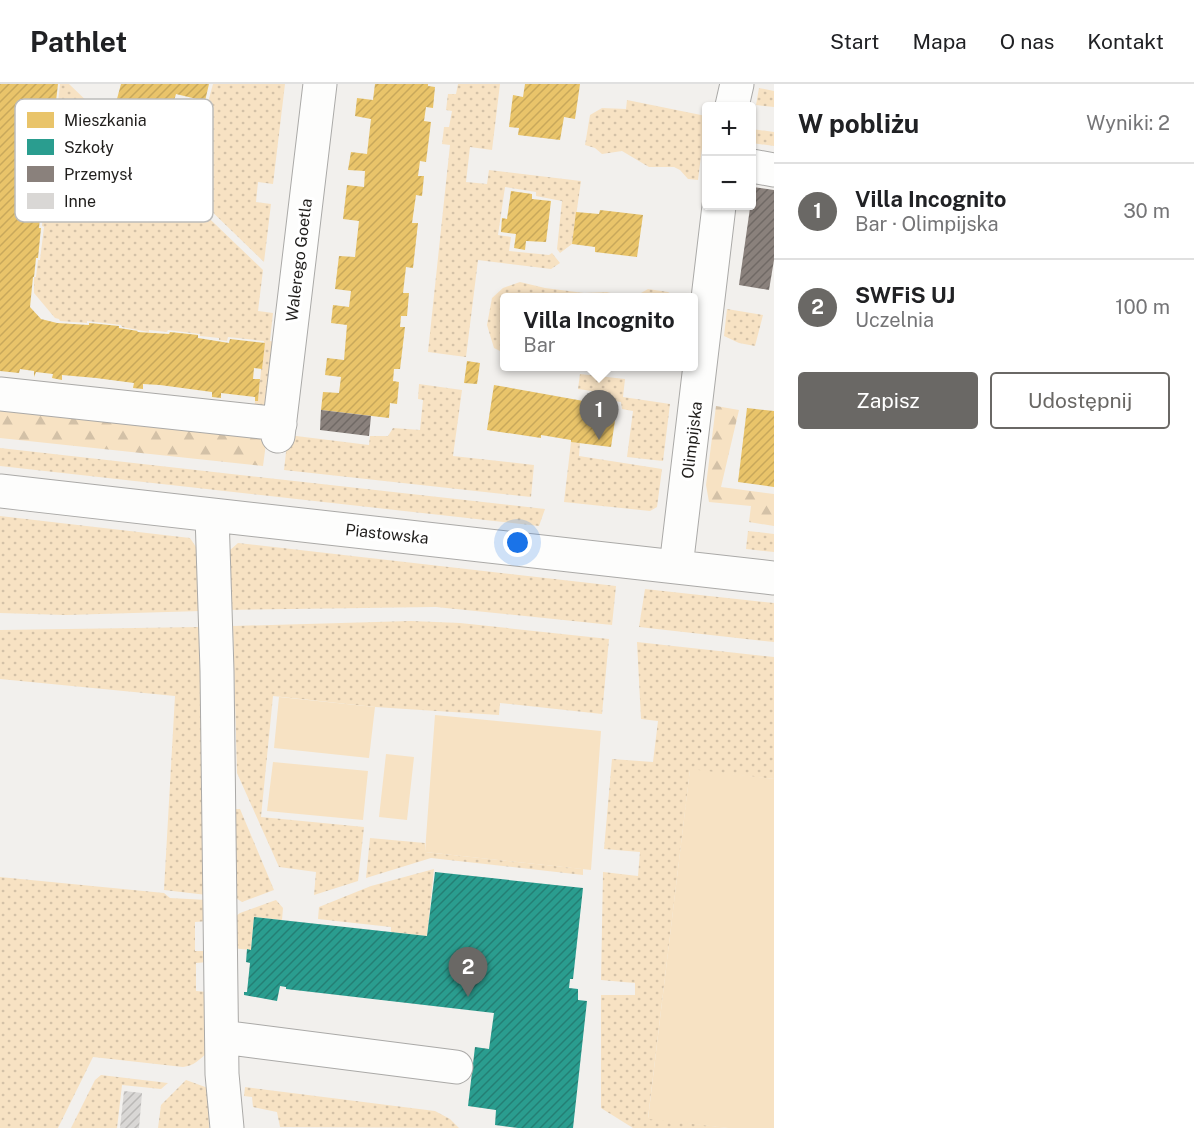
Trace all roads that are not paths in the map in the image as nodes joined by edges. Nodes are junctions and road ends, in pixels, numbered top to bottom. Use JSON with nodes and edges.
{"nodes":[{"id":1,"x":321,"y":84,"type":"edge"},
{"id":2,"x":737,"y":84,"type":"edge"},
{"id":3,"x":733,"y":102,"type":"edge"},
{"id":4,"x":756,"y":167,"type":"edge"},
{"id":5,"x":774,"y":170,"type":"edge"},
{"id":6,"x":719,"y":210,"type":"edge"},
{"id":7,"x":0,"y":394,"type":"edge"},
{"id":8,"x":0,"y":491,"type":"edge"},
{"id":9,"x":212,"y":515,"type":"junction"},
{"id":10,"x":676,"y":567,"type":"junction"},
{"id":11,"x":774,"y":578,"type":"edge"},
{"id":12,"x":222,"y":1037,"type":"junction"},
{"id":13,"x":456,"y":1066,"type":"dead end"},
{"id":14,"x":227,"y":1128,"type":"edge"}],
"edges":[{"from":1,"to":7,"type":"street","name":"Walerego Goetla"},
{"from":2,"to":3,"type":"street"},
{"from":4,"to":5,"type":"street"},
{"from":6,"to":10,"type":"street","name":"Olimpijska"},
{"from":8,"to":9,"type":"street","name":"Piastowska"},
{"from":9,"to":10,"type":"street","name":"Piastowska"},
{"from":9,"to":12,"type":"street"},
{"from":10,"to":11,"type":"street","name":"Piastowska"},
{"from":12,"to":13,"type":"street"},
{"from":12,"to":14,"type":"street"}]}
